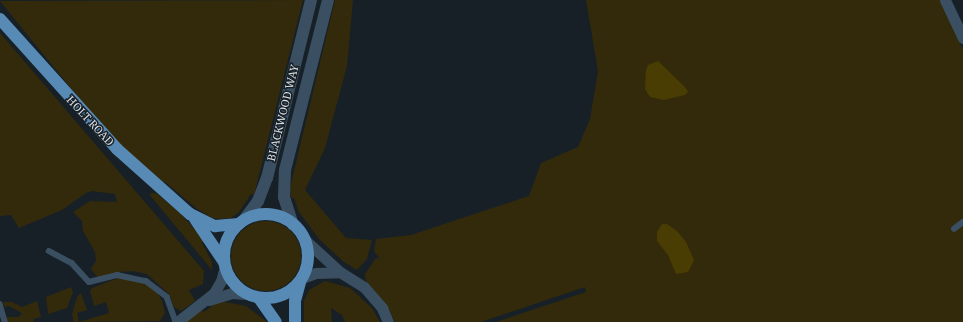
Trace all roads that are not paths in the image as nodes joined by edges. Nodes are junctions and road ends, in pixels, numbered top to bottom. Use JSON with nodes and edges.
{"nodes":[{"id":1,"x":311,"y":0,"type":"edge"},
{"id":2,"x":328,"y":0,"type":"edge"},
{"id":3,"x":946,"y":0,"type":"edge"},
{"id":4,"x":0,"y":19,"type":"edge"},
{"id":5,"x":963,"y":38,"type":"edge"},
{"id":6,"x":190,"y":214,"type":"junction"},
{"id":7,"x":963,"y":222,"type":"edge"},
{"id":8,"x":241,"y":223,"type":"junction"},
{"id":9,"x":294,"y":224,"type":"junction"},
{"id":10,"x":954,"y":229,"type":"dead end"},
{"id":11,"x":305,"y":240,"type":"junction"},
{"id":12,"x":49,"y":251,"type":"dead end"},
{"id":13,"x":225,"y":265,"type":"junction"},
{"id":14,"x":340,"y":272,"type":"junction"},
{"id":15,"x":302,"y":279,"type":"junction"},
{"id":16,"x":247,"y":294,"type":"junction"},
{"id":17,"x":258,"y":298,"type":"junction"},
{"id":18,"x":206,"y":301,"type":"junction"},
{"id":19,"x":0,"y":304,"type":"edge"},
{"id":20,"x":5,"y":322,"type":"edge"},
{"id":21,"x":177,"y":322,"type":"edge"},
{"id":22,"x":276,"y":322,"type":"edge"},
{"id":23,"x":294,"y":322,"type":"edge"},
{"id":24,"x":388,"y":322,"type":"edge"}],
"edges":[{"from":1,"to":8,"type":"street","name":"BLACKWOOD WAY"},
{"from":2,"to":9,"type":"street","name":"BLACKWOOD WAY"},
{"from":3,"to":5,"type":"street"},
{"from":4,"to":6,"type":"highway","name":"HOLT ROAD"},
{"from":6,"to":8,"type":"highway","name":"HOLT ROAD"},
{"from":6,"to":13,"type":"highway","name":"HOLT ROAD"},
{"from":7,"to":10,"type":"lane"},
{"from":8,"to":9,"type":"highway"},
{"from":8,"to":13,"type":"highway"},
{"from":9,"to":11,"type":"highway"},
{"from":11,"to":14,"type":"street"},
{"from":11,"to":15,"type":"highway"},
{"from":12,"to":21,"type":"lane"},
{"from":13,"to":16,"type":"highway"},
{"from":13,"to":18,"type":"street"},
{"from":14,"to":15,"type":"street"},
{"from":14,"to":24,"type":"street"},
{"from":15,"to":17,"type":"highway"},
{"from":15,"to":23,"type":"highway"},
{"from":16,"to":17,"type":"highway"},
{"from":16,"to":18,"type":"street"},
{"from":17,"to":22,"type":"highway"},
{"from":18,"to":21,"type":"street"},
{"from":19,"to":20,"type":"lane"}]}
